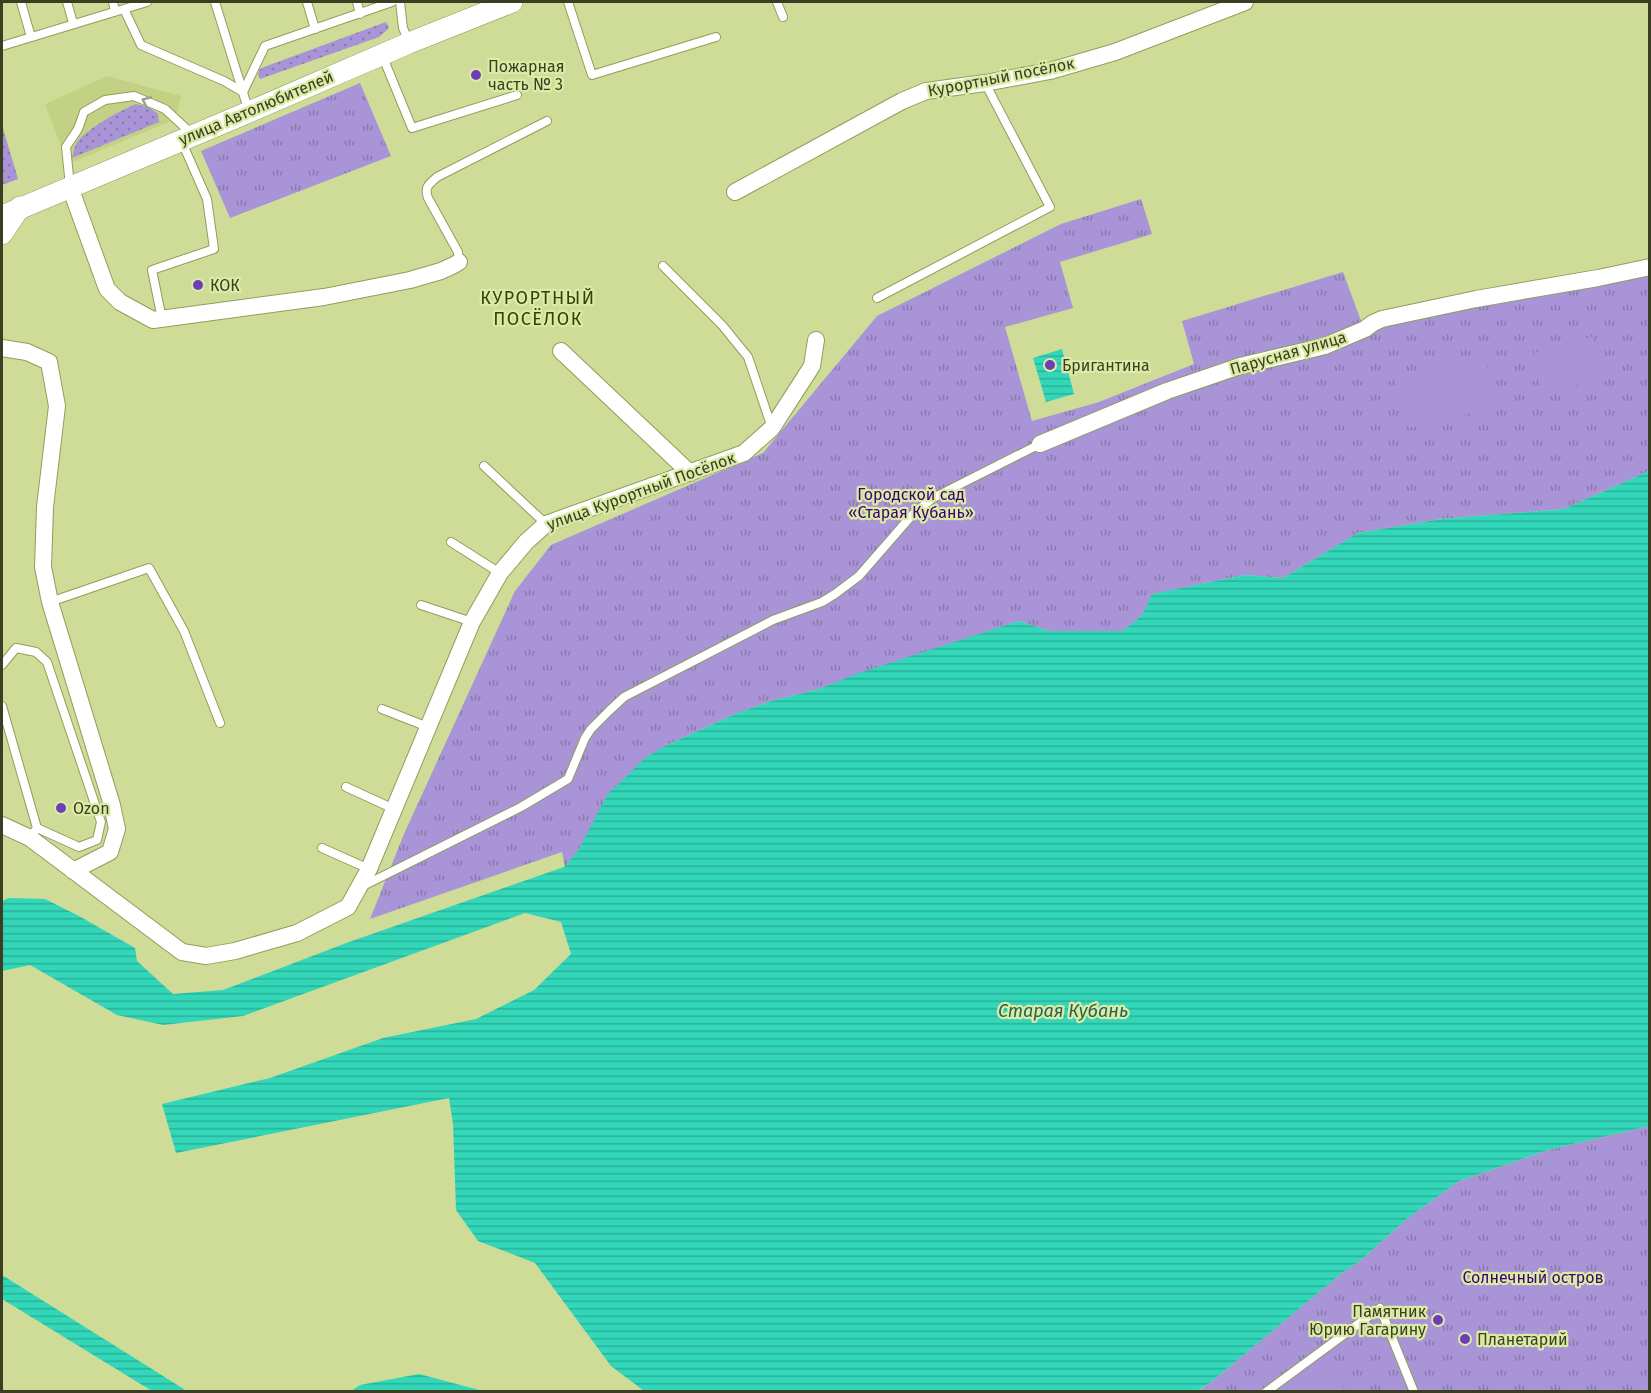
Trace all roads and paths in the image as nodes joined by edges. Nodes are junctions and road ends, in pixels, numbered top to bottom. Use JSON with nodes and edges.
{"nodes":[{"id":1,"x":21,"y":2,"type":"edge"},
{"id":2,"x":66,"y":2,"type":"edge"},
{"id":3,"x":112,"y":2,"type":"edge"},
{"id":4,"x":147,"y":2,"type":"edge"},
{"id":5,"x":215,"y":2,"type":"edge"},
{"id":6,"x":307,"y":2,"type":"edge"},
{"id":7,"x":357,"y":2,"type":"edge"},
{"id":8,"x":392,"y":2,"type":"edge"},
{"id":9,"x":400,"y":2,"type":"edge"},
{"id":10,"x":512,"y":2,"type":"edge"},
{"id":11,"x":568,"y":2,"type":"edge"},
{"id":12,"x":777,"y":2,"type":"edge"},
{"id":13,"x":1245,"y":2,"type":"edge"},
{"id":14,"x":120,"y":10,"type":"junction"},
{"id":15,"x":360,"y":14,"type":"junction"},
{"id":16,"x":783,"y":17,"type":"dead end"},
{"id":17,"x":73,"y":23,"type":"junction"},
{"id":18,"x":315,"y":29,"type":"junction"},
{"id":19,"x":31,"y":37,"type":"junction"},
{"id":20,"x":716,"y":37,"type":"dead end"},
{"id":21,"x":409,"y":43,"type":"junction"},
{"id":22,"x":2,"y":46,"type":"edge"},
{"id":23,"x":382,"y":55,"type":"junction"},
{"id":24,"x":985,"y":83,"type":"junction"},
{"id":25,"x":518,"y":95,"type":"dead end"},
{"id":26,"x":246,"y":102,"type":"junction"},
{"id":27,"x":547,"y":122,"type":"dead end"},
{"id":28,"x":187,"y":138,"type":"junction"},
{"id":29,"x":70,"y":187,"type":"junction"},
{"id":30,"x":735,"y":192,"type":"dead end"},
{"id":31,"x":8,"y":210,"type":"edge"},
{"id":32,"x":2,"y":234,"type":"edge"},
{"id":33,"x":459,"y":262,"type":"joint"},
{"id":34,"x":663,"y":266,"type":"dead end"},
{"id":35,"x":1650,"y":267,"type":"edge"},
{"id":36,"x":877,"y":298,"type":"dead end"},
{"id":37,"x":162,"y":319,"type":"junction"},
{"id":38,"x":816,"y":340,"type":"dead end"},
{"id":39,"x":2,"y":348,"type":"edge"},
{"id":40,"x":561,"y":351,"type":"dead end"},
{"id":41,"x":772,"y":428,"type":"junction"},
{"id":42,"x":1040,"y":444,"type":"joint"},
{"id":43,"x":484,"y":466,"type":"dead end"},
{"id":44,"x":690,"y":473,"type":"junction"},
{"id":45,"x":546,"y":524,"type":"junction"},
{"id":46,"x":451,"y":542,"type":"dead end"},
{"id":47,"x":500,"y":573,"type":"junction"},
{"id":48,"x":50,"y":602,"type":"junction"},
{"id":49,"x":422,"y":605,"type":"dead end"},
{"id":50,"x":472,"y":622,"type":"junction"},
{"id":51,"x":2,"y":665,"type":"edge"},
{"id":52,"x":2,"y":706,"type":"edge"},
{"id":53,"x":382,"y":709,"type":"dead end"},
{"id":54,"x":220,"y":723,"type":"dead end"},
{"id":55,"x":428,"y":727,"type":"junction"},
{"id":56,"x":345,"y":787,"type":"dead end"},
{"id":57,"x":394,"y":809,"type":"junction"},
{"id":58,"x":2,"y":825,"type":"edge"},
{"id":59,"x":34,"y":833,"type":"junction"},
{"id":60,"x":322,"y":848,"type":"dead end"},
{"id":61,"x":369,"y":869,"type":"junction"},
{"id":62,"x":73,"y":871,"type":"junction"},
{"id":63,"x":360,"y":888,"type":"junction"},
{"id":64,"x":1266,"y":1392,"type":"edge"},
{"id":65,"x":1414,"y":1392,"type":"edge"}],
"edges":[{"from":1,"to":19,"type":"lane"},
{"from":2,"to":17,"type":"lane"},
{"from":3,"to":14,"type":"lane"},
{"from":4,"to":14,"type":"lane"},
{"from":5,"to":26,"type":"lane"},
{"from":6,"to":18,"type":"lane"},
{"from":7,"to":15,"type":"lane"},
{"from":8,"to":15,"type":"lane"},
{"from":9,"to":21,"type":"lane"},
{"from":10,"to":21,"type":"street","name":"улица Автолюбителей"},
{"from":11,"to":20,"type":"lane"},
{"from":12,"to":16,"type":"lane"},
{"from":13,"to":24,"type":"street","name":"Курортный посёлок"},
{"from":14,"to":17,"type":"lane"},
{"from":14,"to":26,"type":"lane"},
{"from":15,"to":18,"type":"lane"},
{"from":17,"to":19,"type":"lane"},
{"from":18,"to":26,"type":"lane"},
{"from":19,"to":22,"type":"lane"},
{"from":21,"to":23,"type":"street","name":"улица Автолюбителей"},
{"from":23,"to":25,"type":"lane"},
{"from":23,"to":26,"type":"street","name":"улица Автолюбителей"},
{"from":24,"to":30,"type":"street","name":"Курортный посёлок"},
{"from":24,"to":36,"type":"lane"},
{"from":26,"to":28,"type":"street","name":"улица Автолюбителей"},
{"from":27,"to":33,"type":"lane"},
{"from":28,"to":29,"type":"street","name":"улица Автолюбителей"},
{"from":28,"to":29,"type":"lane","one_way":true},
{"from":28,"to":37,"type":"lane"},
{"from":29,"to":31,"type":"street","name":"улица Автолюбителей"},
{"from":29,"to":37,"type":"street"},
{"from":31,"to":32,"type":"street"},
{"from":33,"to":37,"type":"street"},
{"from":34,"to":41,"type":"lane"},
{"from":35,"to":42,"type":"street","name":"Парусная улица"},
{"from":38,"to":41,"type":"street","name":"улица Курортный Посёлок"},
{"from":39,"to":48,"type":"street"},
{"from":40,"to":44,"type":"street"},
{"from":41,"to":44,"type":"street","name":"улица Курортный Посёлок"},
{"from":42,"to":63,"type":"lane"},
{"from":43,"to":45,"type":"lane"},
{"from":44,"to":45,"type":"street","name":"улица Курортный Посёлок"},
{"from":45,"to":47,"type":"street","name":"улица Курортный Посёлок"},
{"from":46,"to":47,"type":"lane"},
{"from":47,"to":50,"type":"street","name":"улица Курортный Посёлок"},
{"from":48,"to":54,"type":"lane"},
{"from":48,"to":62,"type":"street"},
{"from":49,"to":50,"type":"lane"},
{"from":50,"to":55,"type":"street","name":"улица Курортный Посёлок"},
{"from":51,"to":59,"type":"lane"},
{"from":52,"to":59,"type":"lane"},
{"from":53,"to":55,"type":"lane"},
{"from":55,"to":57,"type":"street","name":"улица Курортный Посёлок"},
{"from":56,"to":57,"type":"lane"},
{"from":57,"to":61,"type":"street","name":"улица Курортный Посёлок"},
{"from":58,"to":59,"type":"street"},
{"from":59,"to":62,"type":"street"},
{"from":60,"to":61,"type":"lane"},
{"from":61,"to":63,"type":"street","name":"улица Курортный Посёлок"},
{"from":62,"to":63,"type":"street","name":"улица Курортный Посёлок"},
{"from":64,"to":65,"type":"lane"}]}
